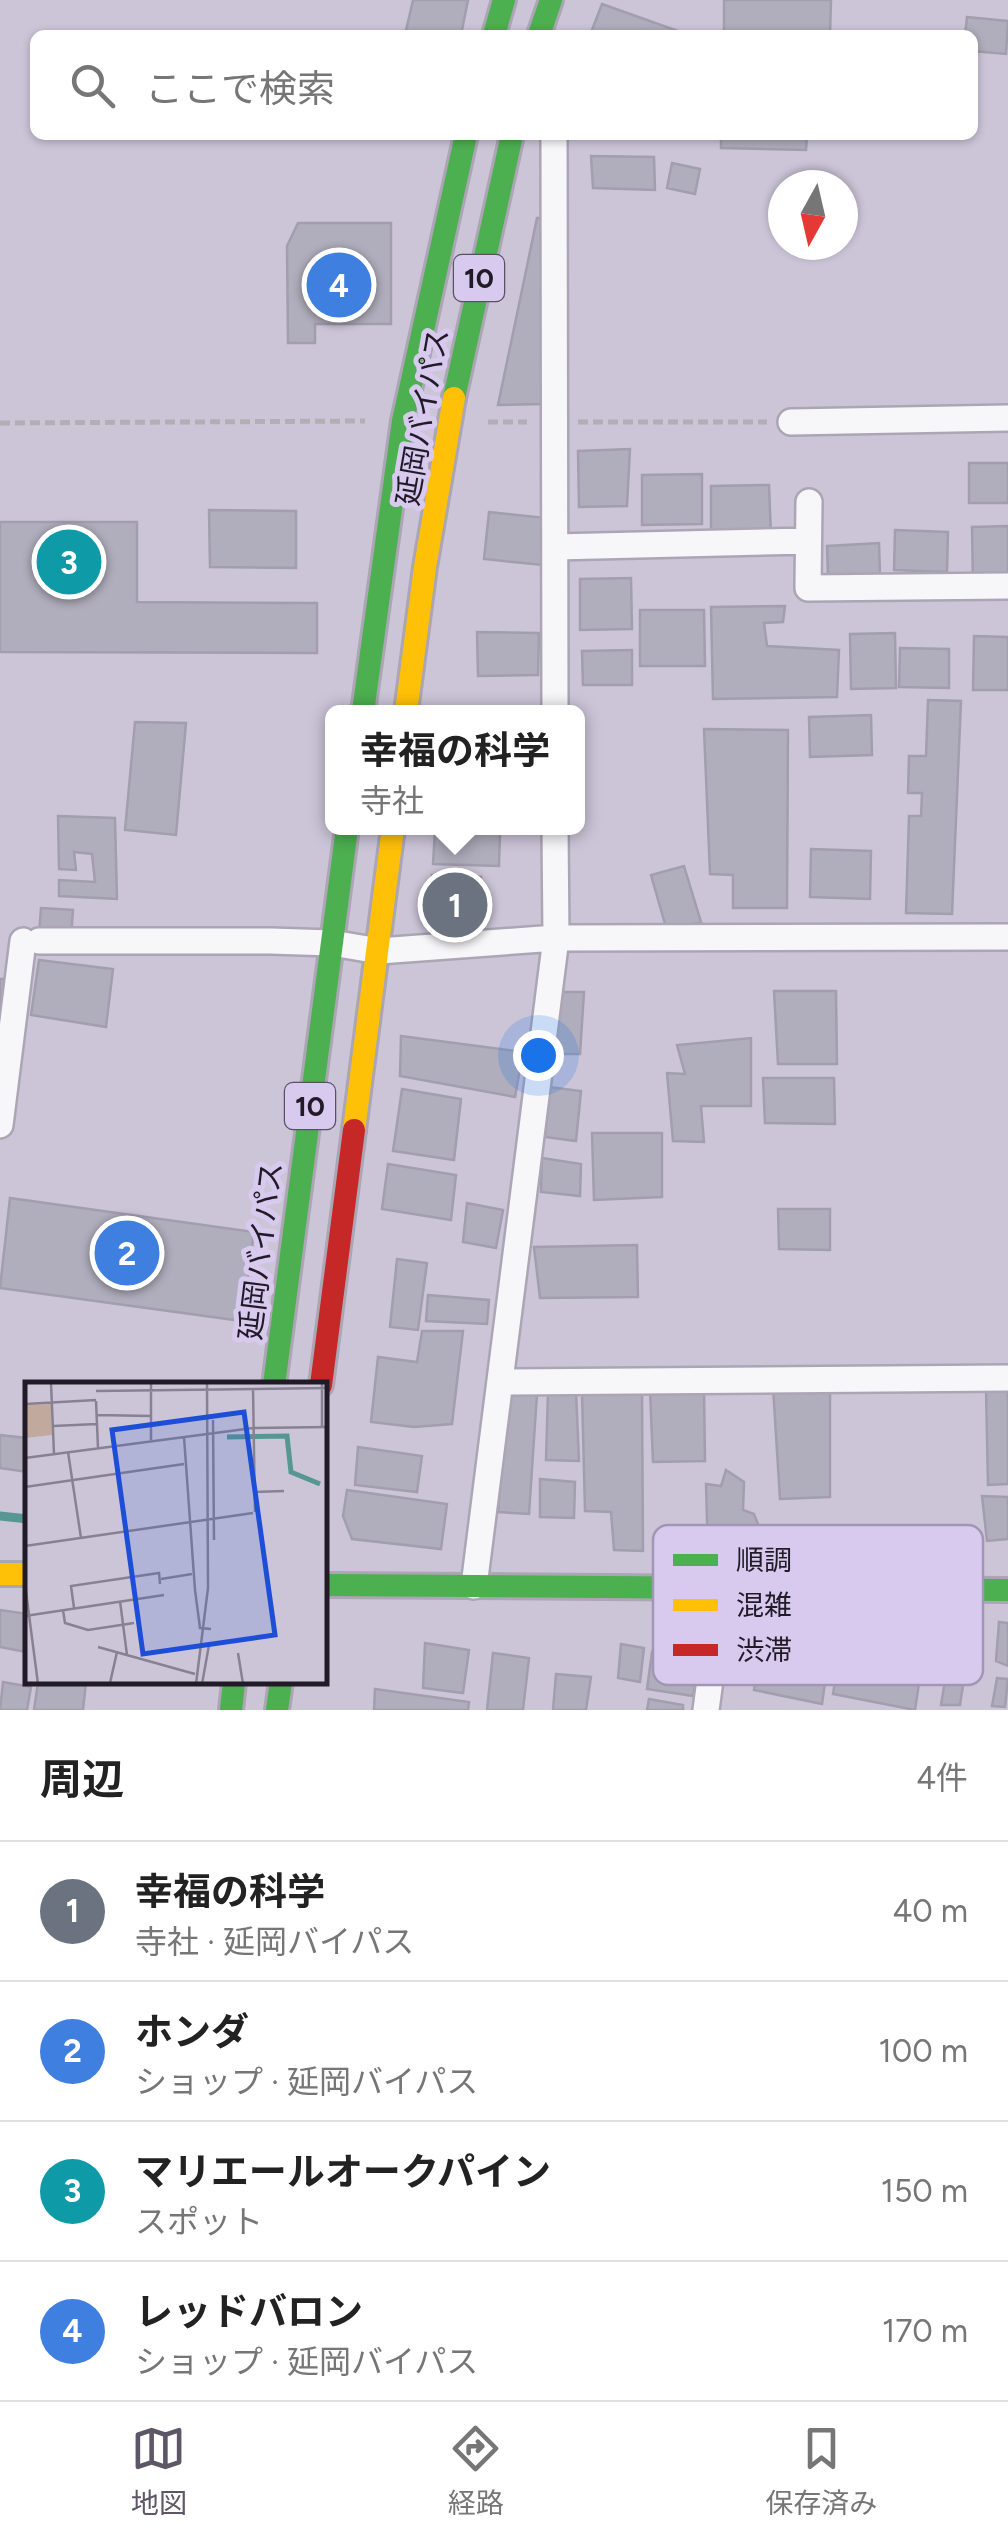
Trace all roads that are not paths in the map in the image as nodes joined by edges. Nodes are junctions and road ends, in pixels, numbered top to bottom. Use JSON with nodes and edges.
{"nodes":[{"id":1,"x":504,"y":0,"type":"edge"},
{"id":2,"x":550,"y":0,"type":"edge"},
{"id":3,"x":495,"y":30,"type":"edge"},
{"id":4,"x":541,"y":30,"type":"edge"},
{"id":5,"x":465,"y":140,"type":"edge"},
{"id":6,"x":511,"y":140,"type":"edge"},
{"id":7,"x":554,"y":140,"type":"edge"},
{"id":8,"x":1008,"y":418,"type":"edge"},
{"id":9,"x":791,"y":422,"type":"road end"},
{"id":10,"x":809,"y":502,"type":"dead end"},
{"id":11,"x":808,"y":541,"type":"junction"},
{"id":12,"x":555,"y":547,"type":"junction"},
{"id":13,"x":1008,"y":586,"type":"edge"},
{"id":14,"x":364,"y":705,"type":"edge"},
{"id":15,"x":407,"y":705,"type":"edge"},
{"id":16,"x":555,"y":705,"type":"edge"},
{"id":17,"x":347,"y":835,"type":"edge"},
{"id":18,"x":392,"y":835,"type":"edge"},
{"id":19,"x":555,"y":835,"type":"edge"},
{"id":20,"x":1008,"y":937,"type":"edge"},
{"id":21,"x":556,"y":938,"type":"junction"},
{"id":22,"x":332,"y":943,"type":"junction"},
{"id":23,"x":379,"y":951,"type":"junction"},
{"id":24,"x":2,"y":1098,"type":"edge"},
{"id":25,"x":0,"y":1125,"type":"edge"},
{"id":26,"x":1008,"y":1378,"type":"edge"},
{"id":27,"x":274,"y":1382,"type":"edge"},
{"id":28,"x":321,"y":1382,"type":"edge"},
{"id":29,"x":500,"y":1382,"type":"junction"},
{"id":30,"x":328,"y":1584,"type":"edge"},
{"id":31,"x":474,"y":1586,"type":"junction"},
{"id":32,"x":653,"y":1589,"type":"edge"},
{"id":33,"x":234,"y":1685,"type":"edge"},
{"id":34,"x":280,"y":1685,"type":"edge"},
{"id":35,"x":709,"y":1685,"type":"edge"},
{"id":36,"x":231,"y":1710,"type":"edge"},
{"id":37,"x":277,"y":1710,"type":"edge"},
{"id":38,"x":706,"y":1710,"type":"edge"}],
"edges":[{"from":1,"to":3,"type":"main road"},
{"from":2,"to":4,"type":"main road"},
{"from":5,"to":14,"type":"main road","name":"延岡バイパス","number":"10"},
{"from":6,"to":15,"type":"main road","name":"延岡バイパス","number":"10"},
{"from":7,"to":12,"type":"street"},
{"from":8,"to":9,"type":"street"},
{"from":10,"to":11,"type":"street"},
{"from":11,"to":12,"type":"street"},
{"from":11,"to":13,"type":"street"},
{"from":12,"to":16,"type":"street"},
{"from":17,"to":22,"type":"main road","name":"延岡バイパス","number":"10"},
{"from":18,"to":23,"type":"main road","number":"10"},
{"from":19,"to":21,"type":"street"},
{"from":20,"to":21,"type":"street"},
{"from":21,"to":23,"type":"street"},
{"from":21,"to":29,"type":"street"},
{"from":22,"to":23,"type":"street"},
{"from":22,"to":24,"type":"street"},
{"from":22,"to":27,"type":"main road","name":"延岡バイパス","number":"10"},
{"from":23,"to":28,"type":"main road","number":"10"},
{"from":24,"to":25,"type":"street"},
{"from":26,"to":29,"type":"street"},
{"from":29,"to":31,"type":"street"},
{"from":30,"to":31,"type":"main road"},
{"from":31,"to":32,"type":"main road"},
{"from":33,"to":36,"type":"main road"},
{"from":34,"to":37,"type":"main road"},
{"from":35,"to":38,"type":"street"}]}
